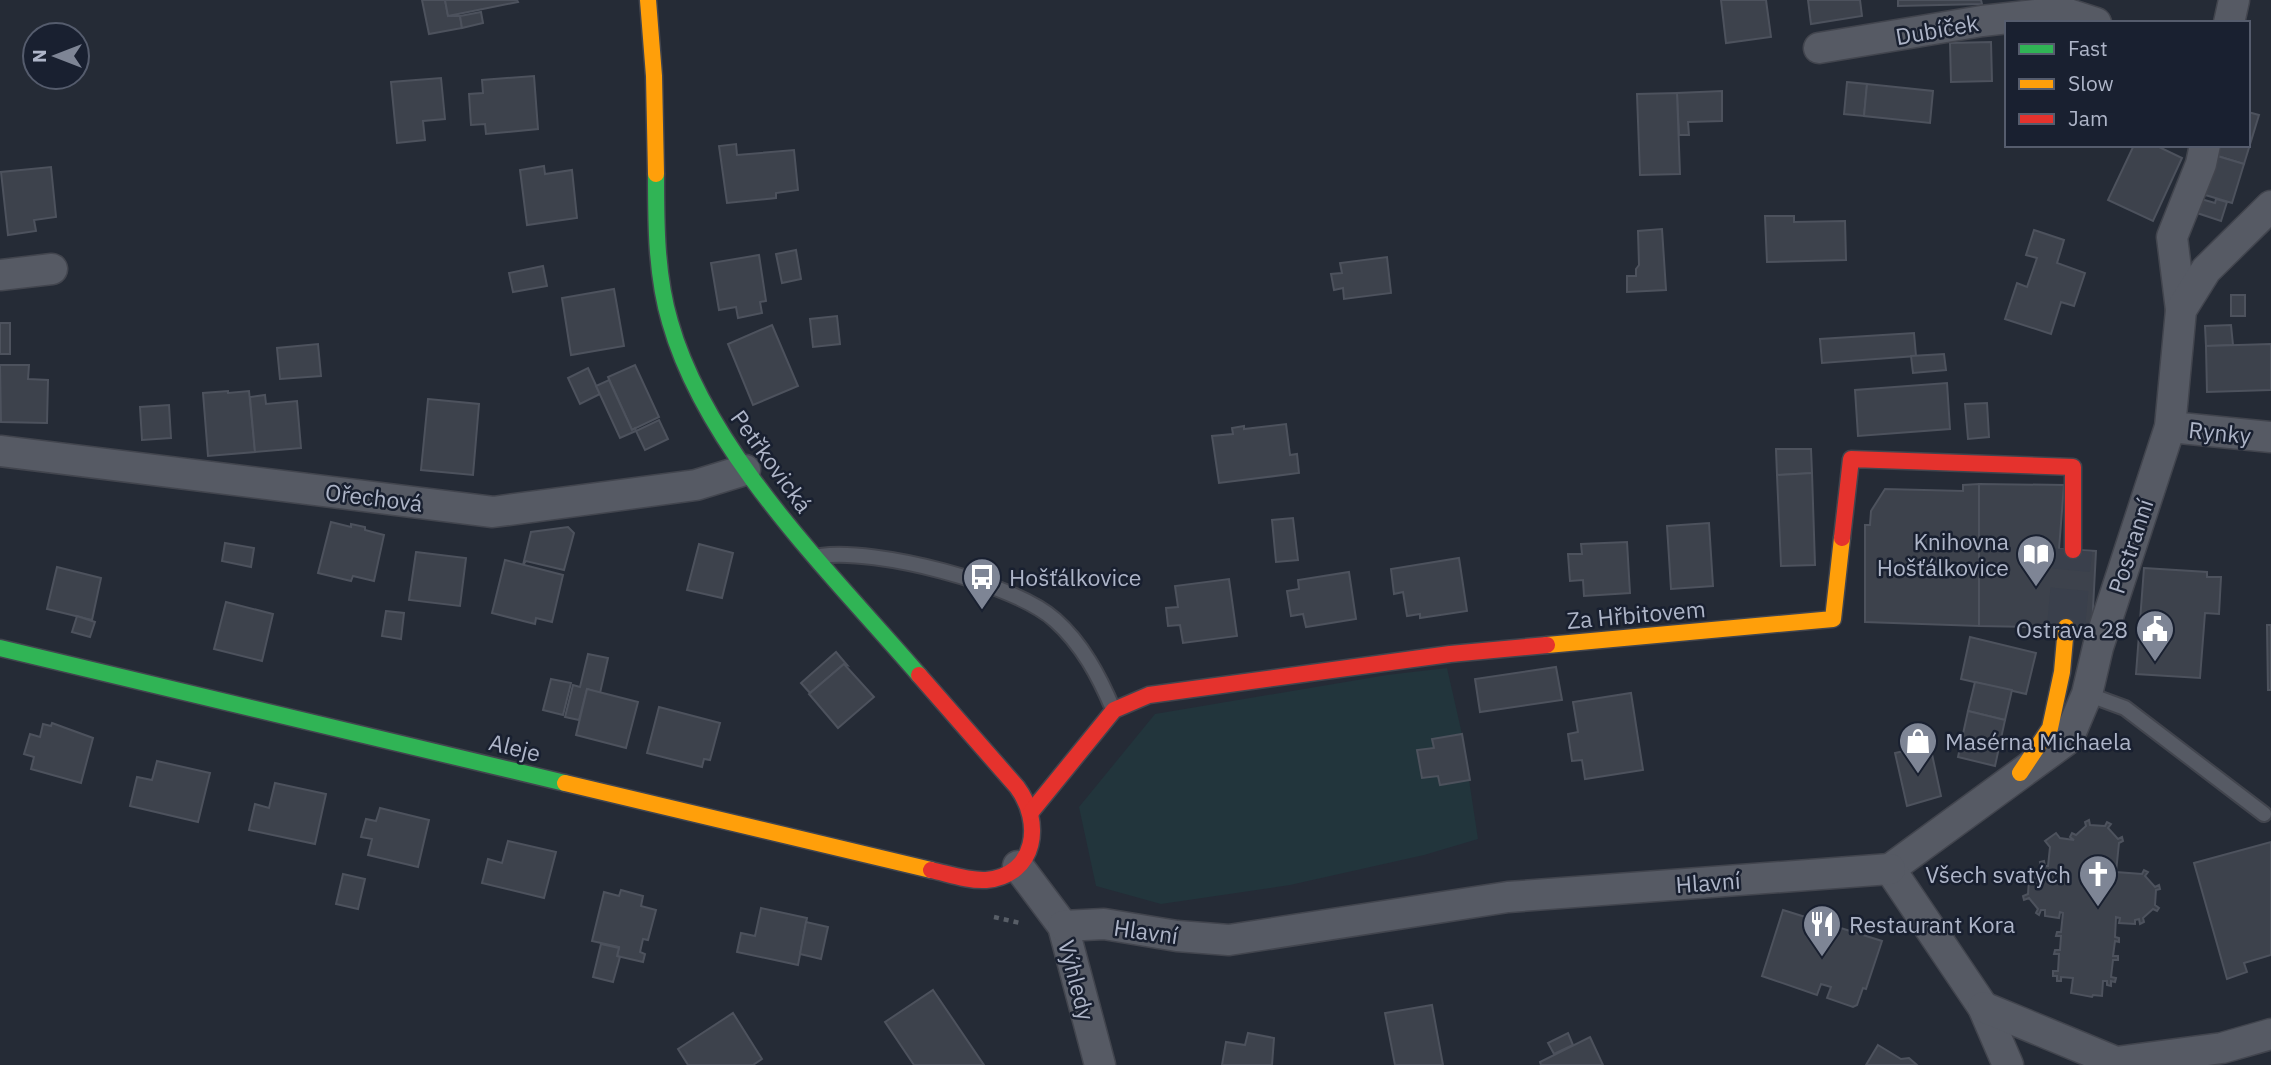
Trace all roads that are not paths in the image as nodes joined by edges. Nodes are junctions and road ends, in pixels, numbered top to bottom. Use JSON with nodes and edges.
{"nodes":[{"id":1,"x":649,"y":0,"type":"edge"},
{"id":2,"x":2234,"y":0,"type":"edge"},
{"id":3,"x":2090,"y":21,"type":"edge"},
{"id":4,"x":2230,"y":21,"type":"edge"},
{"id":5,"x":1819,"y":48,"type":"dead end"},
{"id":6,"x":2205,"y":147,"type":"edge"},
{"id":7,"x":2271,"y":206,"type":"edge"},
{"id":8,"x":52,"y":269,"type":"dead end"},
{"id":9,"x":0,"y":275,"type":"edge"},
{"id":10,"x":2181,"y":310,"type":"junction"},
{"id":11,"x":2170,"y":426,"type":"junction"},
{"id":12,"x":2271,"y":437,"type":"edge"},
{"id":13,"x":0,"y":451,"type":"edge"},
{"id":14,"x":746,"y":470,"type":"junction"},
{"id":15,"x":2073,"y":550,"type":"tunnel mouth"},
{"id":16,"x":816,"y":557,"type":"junction"},
{"id":17,"x":2066,"y":627,"type":"tunnel mouth"},
{"id":18,"x":0,"y":648,"type":"edge"},
{"id":19,"x":2087,"y":694,"type":"junction"},
{"id":20,"x":1114,"y":710,"type":"junction"},
{"id":21,"x":2020,"y":773,"type":"junction"},
{"id":22,"x":1031,"y":812,"type":"junction"},
{"id":23,"x":2264,"y":814,"type":"dead end"},
{"id":24,"x":1018,"y":866,"type":"junction"},
{"id":25,"x":1890,"y":869,"type":"junction"},
{"id":26,"x":1063,"y":926,"type":"junction"},
{"id":27,"x":1983,"y":1007,"type":"junction"},
{"id":28,"x":2271,"y":1034,"type":"edge"},
{"id":29,"x":1100,"y":1065,"type":"edge"},
{"id":30,"x":2008,"y":1065,"type":"edge"}],
"edges":[{"from":1,"to":14,"type":"street","name":"Petřkovická"},
{"from":2,"to":4,"type":"street"},
{"from":3,"to":5,"type":"street","name":"Dubíček"},
{"from":6,"to":10,"type":"street"},
{"from":7,"to":10,"type":"street","name":"Postranní"},
{"from":8,"to":9,"type":"street"},
{"from":10,"to":11,"type":"street","name":"Postranní"},
{"from":11,"to":12,"type":"street","name":"Rynky"},
{"from":11,"to":19,"type":"street","name":"Postranní"},
{"from":13,"to":14,"type":"street","name":"Ořechová"},
{"from":14,"to":16,"type":"street","name":"Petřkovická"},
{"from":15,"to":20,"type":"street","name":"Za Hřbitovem"},
{"from":16,"to":20,"type":"lane"},
{"from":16,"to":22,"type":"street","name":"Petřkovická"},
{"from":17,"to":21,"type":"street"},
{"from":18,"to":24,"type":"street","name":"Aleje"},
{"from":19,"to":21,"type":"street","name":"Postranní"},
{"from":19,"to":23,"type":"lane"},
{"from":20,"to":22,"type":"street","name":"Za Hřbitovem"},
{"from":21,"to":25,"type":"street","name":"Postranní"},
{"from":22,"to":24,"type":"street"},
{"from":24,"to":26,"type":"street","name":"Výhledy"},
{"from":25,"to":26,"type":"street","name":"Hlavní"},
{"from":25,"to":27,"type":"street"},
{"from":26,"to":29,"type":"street","name":"Výhledy"},
{"from":27,"to":28,"type":"street"},
{"from":27,"to":30,"type":"street"}]}
